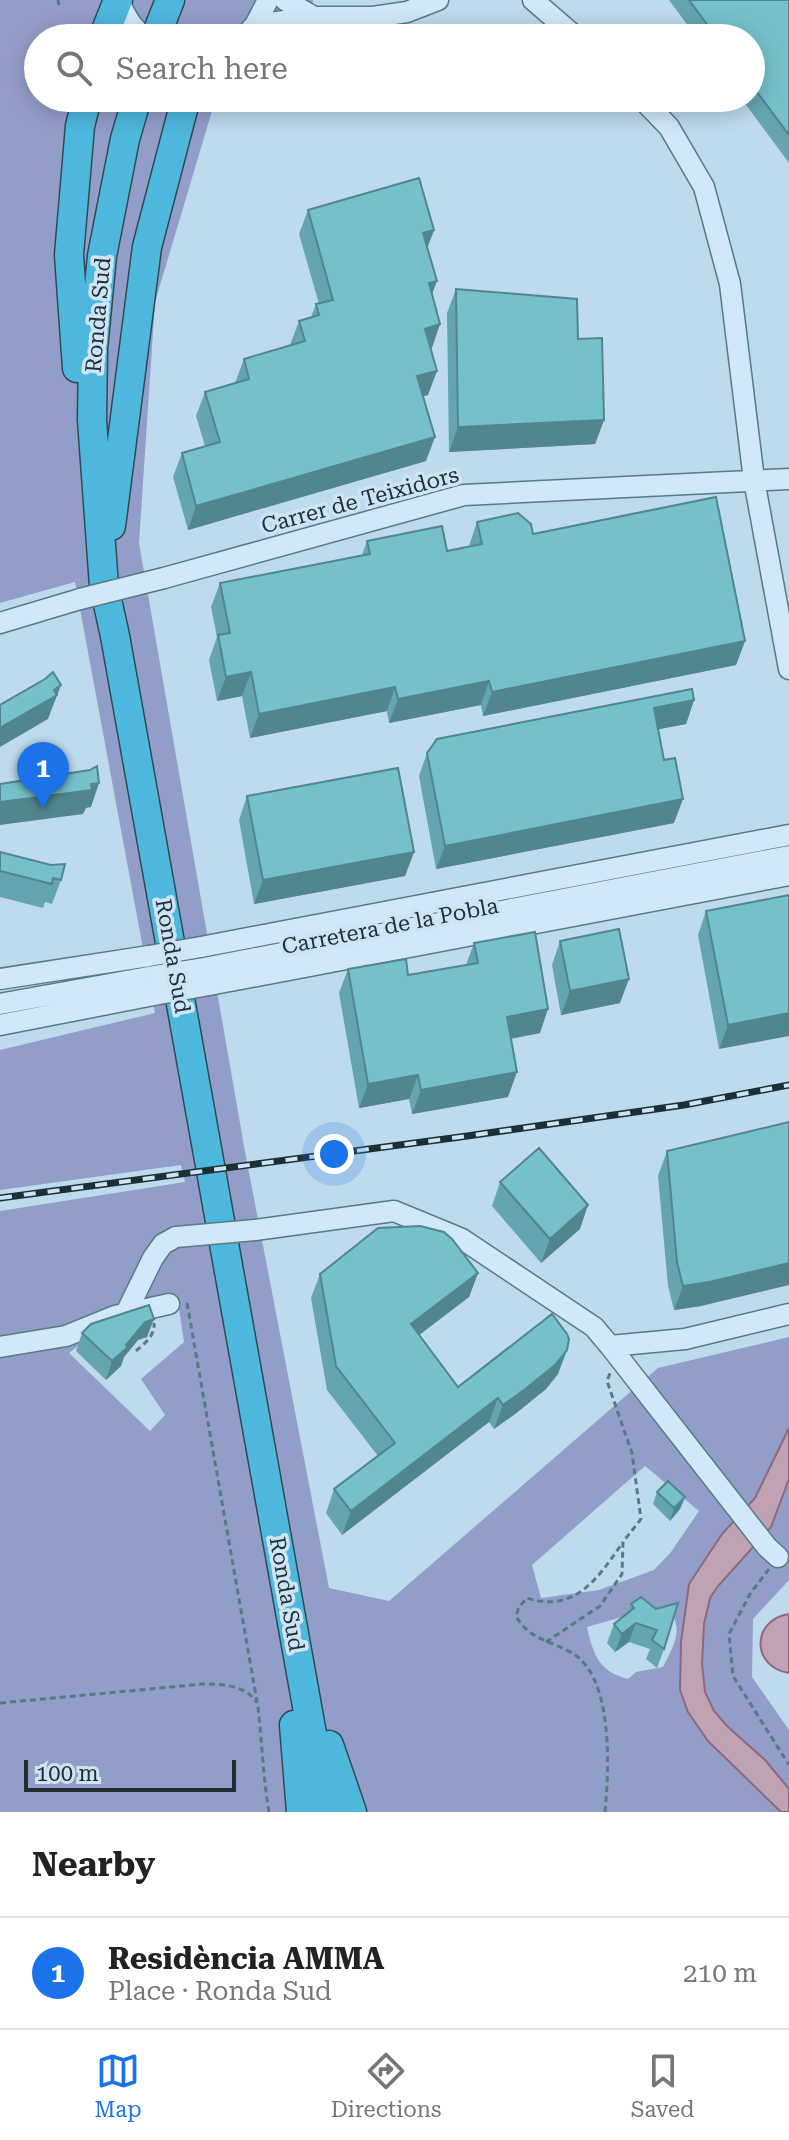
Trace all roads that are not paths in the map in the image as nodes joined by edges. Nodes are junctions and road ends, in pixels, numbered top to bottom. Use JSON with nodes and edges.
{"nodes":[{"id":1,"x":170,"y":0,"type":"edge"},
{"id":2,"x":268,"y":0,"type":"edge"},
{"id":3,"x":285,"y":0,"type":"edge"},
{"id":4,"x":438,"y":0,"type":"edge"},
{"id":5,"x":533,"y":0,"type":"edge"},
{"id":6,"x":121,"y":6,"type":"edge"},
{"id":7,"x":314,"y":17,"type":"junction"},
{"id":8,"x":111,"y":24,"type":"edge"},
{"id":9,"x":132,"y":24,"type":"edge"},
{"id":10,"x":161,"y":24,"type":"edge"},
{"id":11,"x":254,"y":24,"type":"edge"},
{"id":12,"x":284,"y":24,"type":"edge"},
{"id":13,"x":561,"y":24,"type":"edge"},
{"id":14,"x":84,"y":112,"type":"edge"},
{"id":15,"x":133,"y":112,"type":"edge"},
{"id":16,"x":182,"y":112,"type":"edge"},
{"id":17,"x":655,"y":112,"type":"edge"},
{"id":18,"x":789,"y":479,"type":"edge"},
{"id":19,"x":754,"y":480,"type":"junction"},
{"id":20,"x":92,"y":592,"type":"junction"},
{"id":21,"x":0,"y":623,"type":"edge"},
{"id":22,"x":789,"y":669,"type":"edge"},
{"id":23,"x":789,"y":835,"type":"edge"},
{"id":24,"x":789,"y":856,"type":"edge"},
{"id":25,"x":789,"y":875,"type":"edge"},
{"id":26,"x":154,"y":975,"type":"junction"},
{"id":27,"x":207,"y":977,"type":"junction"},
{"id":28,"x":0,"y":979,"type":"edge"},
{"id":29,"x":0,"y":1004,"type":"edge"},
{"id":30,"x":0,"y":1025,"type":"edge"},
{"id":31,"x":160,"y":1306,"type":"road end"},
{"id":32,"x":126,"y":1313,"type":"junction"},
{"id":33,"x":789,"y":1314,"type":"edge"},
{"id":34,"x":0,"y":1347,"type":"edge"},
{"id":35,"x":614,"y":1350,"type":"junction"},
{"id":36,"x":772,"y":1552,"type":"road end"},
{"id":37,"x":291,"y":1613,"type":"junction"},
{"id":38,"x":301,"y":1812,"type":"edge"},
{"id":39,"x":326,"y":1812,"type":"edge"},
{"id":40,"x":352,"y":1812,"type":"edge"}],
"edges":[{"from":1,"to":10,"type":"highway"},
{"from":2,"to":11,"type":"street"},
{"from":3,"to":7,"type":"street"},
{"from":4,"to":7,"type":"street"},
{"from":5,"to":13,"type":"street"},
{"from":6,"to":8,"type":"highway"},
{"from":6,"to":9,"type":"street"},
{"from":7,"to":12,"type":"street"},
{"from":14,"to":20,"type":"highway"},
{"from":15,"to":20,"type":"highway","name":"Ronda Sud"},
{"from":16,"to":20,"type":"highway"},
{"from":17,"to":19,"type":"street"},
{"from":18,"to":19,"type":"street","name":"Carrer de Teixidors"},
{"from":19,"to":20,"type":"street","name":"Carrer de Teixidors","bridge":true},
{"from":19,"to":22,"type":"street"},
{"from":20,"to":21,"type":"street","name":"Carrer de Teixidors"},
{"from":20,"to":37,"type":"highway","name":"Ronda Sud"},
{"from":23,"to":26,"type":"street","name":"Carretera de la Pobla","bridge":true},
{"from":24,"to":27,"type":"street","name":"Carretera de la Pobla"},
{"from":25,"to":27,"type":"street","name":"Carretera de la Pobla"},
{"from":26,"to":27,"type":"street","name":"Carretera de la Pobla","bridge":true},
{"from":26,"to":28,"type":"street","name":"Carretera de la Pobla"},
{"from":26,"to":29,"type":"street","name":"Carretera de la Pobla"},
{"from":26,"to":30,"type":"street","name":"Carretera de la Pobla"},
{"from":31,"to":32,"type":"street"},
{"from":32,"to":34,"type":"street"},
{"from":32,"to":35,"type":"street","bridge":true},
{"from":33,"to":35,"type":"street"},
{"from":35,"to":36,"type":"street"},
{"from":37,"to":38,"type":"highway"},
{"from":37,"to":39,"type":"highway","name":"Ronda Sud"},
{"from":37,"to":40,"type":"highway"}]}
